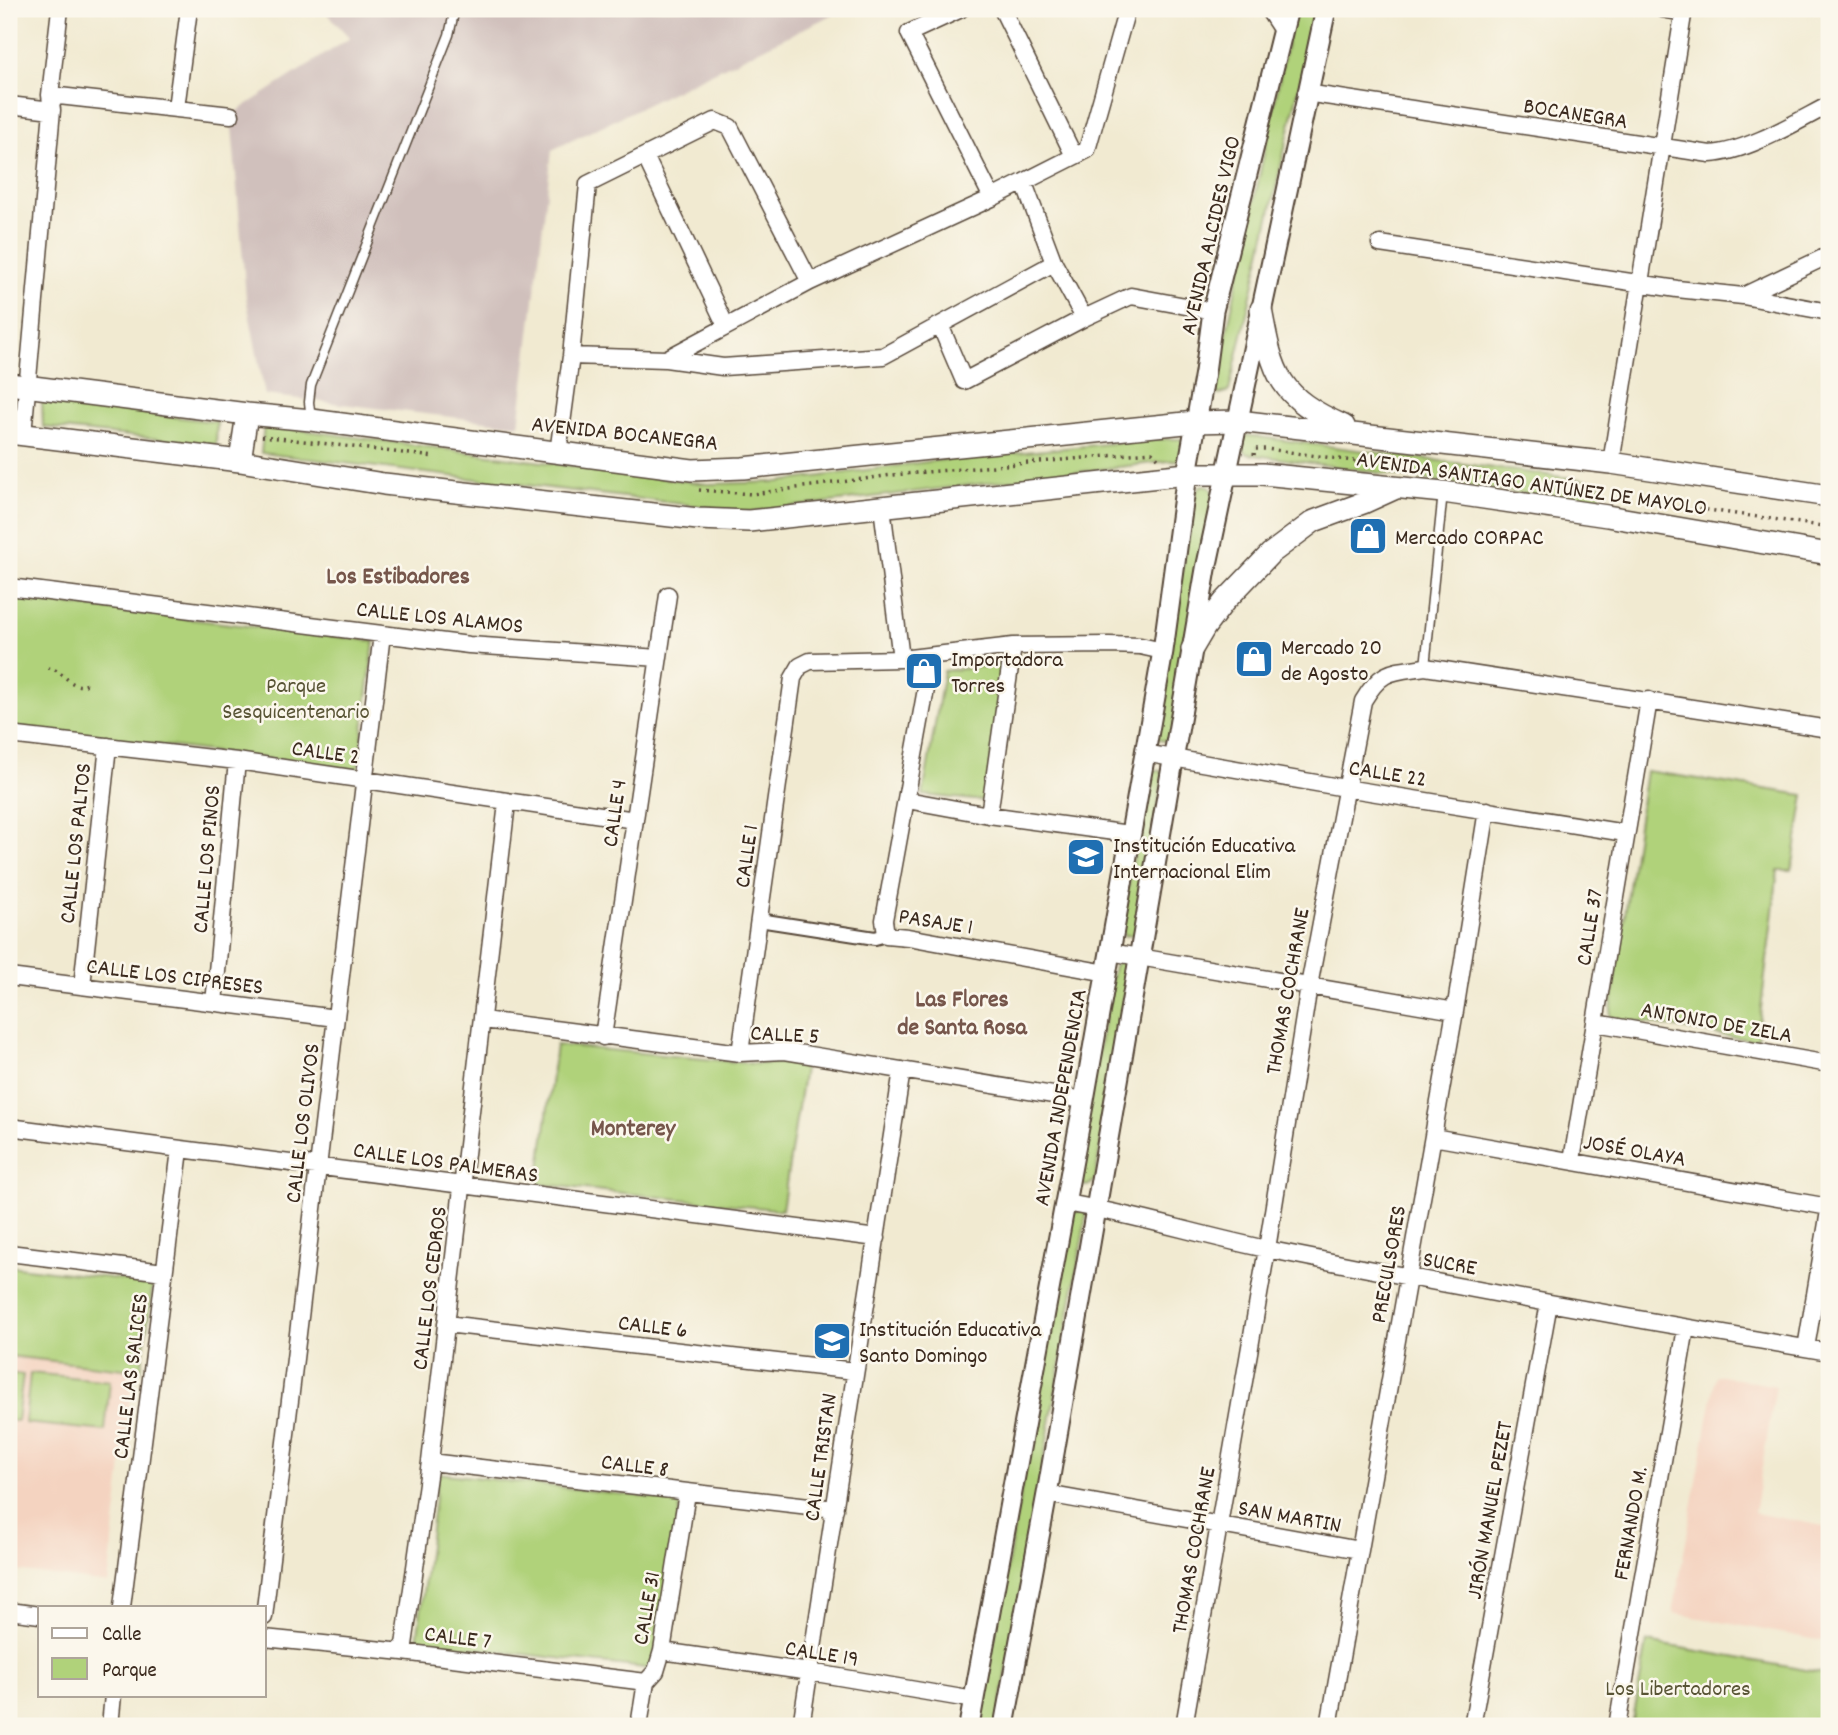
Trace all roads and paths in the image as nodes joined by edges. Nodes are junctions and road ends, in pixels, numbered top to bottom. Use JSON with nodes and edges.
{"nodes":[{"id":1,"x":60,"y":9,"type":"edge"},
{"id":2,"x":189,"y":9,"type":"edge"},
{"id":3,"x":455,"y":9,"type":"edge"},
{"id":4,"x":961,"y":9,"type":"edge"},
{"id":5,"x":1002,"y":9,"type":"edge"},
{"id":6,"x":1127,"y":9,"type":"edge"},
{"id":7,"x":1268,"y":9,"type":"edge"},
{"id":8,"x":1288,"y":9,"type":"edge"},
{"id":9,"x":1325,"y":9,"type":"edge"},
{"id":10,"x":1662,"y":9,"type":"edge"},
{"id":11,"x":1686,"y":10,"type":"edge"},
{"id":12,"x":1283,"y":32,"type":"junction"},
{"id":13,"x":1307,"y":93,"type":"junction"},
{"id":14,"x":51,"y":103,"type":"junction"},
{"id":15,"x":1829,"y":105,"type":"edge"},
{"id":16,"x":9,"y":106,"type":"edge"},
{"id":17,"x":176,"y":108,"type":"junction"},
{"id":18,"x":231,"y":116,"type":"dead end"},
{"id":19,"x":1663,"y":148,"type":"junction"},
{"id":20,"x":645,"y":156,"type":"junction"},
{"id":21,"x":1074,"y":156,"type":"junction"},
{"id":22,"x":1024,"y":183,"type":"junction"},
{"id":23,"x":992,"y":198,"type":"junction"},
{"id":24,"x":1380,"y":244,"type":"dead end"},
{"id":25,"x":1829,"y":256,"type":"edge"},
{"id":26,"x":1054,"y":263,"type":"junction"},
{"id":27,"x":810,"y":282,"type":"junction"},
{"id":28,"x":1640,"y":284,"type":"junction"},
{"id":29,"x":1743,"y":296,"type":"junction"},
{"id":30,"x":1261,"y":309,"type":"junction"},
{"id":31,"x":1213,"y":311,"type":"junction"},
{"id":32,"x":1829,"y":312,"type":"edge"},
{"id":33,"x":1084,"y":318,"type":"junction"},
{"id":34,"x":940,"y":325,"type":"junction"},
{"id":35,"x":726,"y":326,"type":"junction"},
{"id":36,"x":571,"y":356,"type":"junction"},
{"id":37,"x":666,"y":359,"type":"junction"},
{"id":38,"x":18,"y":385,"type":"edge"},
{"id":39,"x":247,"y":414,"type":"junction"},
{"id":40,"x":311,"y":420,"type":"junction"},
{"id":41,"x":1238,"y":421,"type":"junction"},
{"id":42,"x":1195,"y":422,"type":"junction"},
{"id":43,"x":16,"y":434,"type":"edge"},
{"id":44,"x":1365,"y":435,"type":"junction"},
{"id":45,"x":558,"y":453,"type":"junction"},
{"id":46,"x":240,"y":461,"type":"junction"},
{"id":47,"x":1611,"y":463,"type":"junction"},
{"id":48,"x":1187,"y":474,"type":"junction"},
{"id":49,"x":1226,"y":475,"type":"junction"},
{"id":50,"x":1397,"y":487,"type":"junction"},
{"id":51,"x":1443,"y":492,"type":"junction"},
{"id":52,"x":1829,"y":496,"type":"edge"},
{"id":53,"x":882,"y":507,"type":"junction"},
{"id":54,"x":1829,"y":554,"type":"edge"},
{"id":55,"x":9,"y":587,"type":"edge"},
{"id":56,"x":668,"y":595,"type":"dead end"},
{"id":57,"x":382,"y":634,"type":"junction"},
{"id":58,"x":1013,"y":646,"type":"junction"},
{"id":59,"x":1192,"y":649,"type":"junction"},
{"id":60,"x":1163,"y":651,"type":"junction"},
{"id":61,"x":932,"y":656,"type":"junction"},
{"id":62,"x":659,"y":658,"type":"junction"},
{"id":63,"x":901,"y":659,"type":"junction"},
{"id":64,"x":1426,"y":667,"type":"junction"},
{"id":65,"x":48,"y":668,"type":"dead end"},
{"id":66,"x":90,"y":683,"type":"dead end"},
{"id":67,"x":1648,"y":700,"type":"junction"},
{"id":68,"x":1829,"y":729,"type":"edge"},
{"id":69,"x":9,"y":735,"type":"edge"},
{"id":70,"x":108,"y":746,"type":"junction"},
{"id":71,"x":1144,"y":753,"type":"junction"},
{"id":72,"x":1173,"y":758,"type":"junction"},
{"id":73,"x":237,"y":761,"type":"junction"},
{"id":74,"x":365,"y":780,"type":"junction"},
{"id":75,"x":1345,"y":789,"type":"junction"},
{"id":76,"x":907,"y":800,"type":"junction"},
{"id":77,"x":507,"y":803,"type":"junction"},
{"id":78,"x":1487,"y":810,"type":"junction"},
{"id":79,"x":989,"y":815,"type":"junction"},
{"id":80,"x":635,"y":821,"type":"junction"},
{"id":81,"x":1625,"y":833,"type":"junction"},
{"id":82,"x":1129,"y":834,"type":"junction"},
{"id":83,"x":759,"y":920,"type":"junction"},
{"id":84,"x":886,"y":935,"type":"junction"},
{"id":85,"x":1110,"y":952,"type":"junction"},
{"id":86,"x":1139,"y":957,"type":"junction"},
{"id":87,"x":1107,"y":973,"type":"junction"},
{"id":88,"x":9,"y":977,"type":"edge"},
{"id":89,"x":82,"y":986,"type":"junction"},
{"id":90,"x":1309,"y":986,"type":"junction"},
{"id":91,"x":214,"y":1003,"type":"junction"},
{"id":92,"x":1455,"y":1011,"type":"junction"},
{"id":93,"x":336,"y":1018,"type":"junction"},
{"id":94,"x":483,"y":1020,"type":"junction"},
{"id":95,"x":1596,"y":1023,"type":"junction"},
{"id":96,"x":603,"y":1037,"type":"junction"},
{"id":97,"x":740,"y":1053,"type":"junction"},
{"id":98,"x":1829,"y":1064,"type":"edge"},
{"id":99,"x":902,"y":1070,"type":"junction"},
{"id":100,"x":1084,"y":1100,"type":"junction"},
{"id":101,"x":9,"y":1128,"type":"edge"},
{"id":102,"x":1433,"y":1138,"type":"junction"},
{"id":103,"x":180,"y":1150,"type":"junction"},
{"id":104,"x":1572,"y":1160,"type":"junction"},
{"id":105,"x":318,"y":1167,"type":"junction"},
{"id":106,"x":463,"y":1186,"type":"junction"},
{"id":107,"x":1065,"y":1203,"type":"junction"},
{"id":108,"x":1096,"y":1208,"type":"junction"},
{"id":109,"x":1829,"y":1209,"type":"edge"},
{"id":110,"x":877,"y":1238,"type":"junction"},
{"id":111,"x":1267,"y":1249,"type":"junction"},
{"id":112,"x":9,"y":1252,"type":"edge"},
{"id":113,"x":164,"y":1272,"type":"junction"},
{"id":114,"x":1408,"y":1277,"type":"junction"},
{"id":115,"x":1549,"y":1303,"type":"junction"},
{"id":116,"x":446,"y":1324,"type":"junction"},
{"id":117,"x":1686,"y":1328,"type":"junction"},
{"id":118,"x":1806,"y":1348,"type":"junction"},
{"id":119,"x":1829,"y":1352,"type":"edge"},
{"id":120,"x":855,"y":1371,"type":"junction"},
{"id":121,"x":430,"y":1462,"type":"junction"},
{"id":122,"x":687,"y":1493,"type":"junction"},
{"id":123,"x":1047,"y":1494,"type":"junction"},
{"id":124,"x":835,"y":1509,"type":"junction"},
{"id":125,"x":1220,"y":1526,"type":"junction"},
{"id":126,"x":1360,"y":1550,"type":"junction"},
{"id":127,"x":122,"y":1606,"type":"edge"},
{"id":128,"x":265,"y":1606,"type":"edge"},
{"id":129,"x":9,"y":1611,"type":"edge"},
{"id":130,"x":38,"y":1615,"type":"edge"},
{"id":131,"x":266,"y":1638,"type":"edge"},
{"id":132,"x":662,"y":1651,"type":"junction"},
{"id":133,"x":403,"y":1653,"type":"junction"},
{"id":134,"x":810,"y":1672,"type":"junction"},
{"id":135,"x":646,"y":1682,"type":"junction"},
{"id":136,"x":113,"y":1696,"type":"edge"},
{"id":137,"x":974,"y":1700,"type":"junction"},
{"id":138,"x":110,"y":1726,"type":"edge"},
{"id":139,"x":639,"y":1726,"type":"edge"},
{"id":140,"x":801,"y":1726,"type":"edge"},
{"id":141,"x":970,"y":1726,"type":"edge"},
{"id":142,"x":1004,"y":1726,"type":"edge"},
{"id":143,"x":1184,"y":1726,"type":"edge"},
{"id":144,"x":1328,"y":1726,"type":"edge"},
{"id":145,"x":1472,"y":1726,"type":"edge"},
{"id":146,"x":1616,"y":1726,"type":"edge"}],
"edges":[{"from":1,"to":14,"type":"street"},
{"from":2,"to":17,"type":"street"},
{"from":3,"to":40,"type":"lane"},
{"from":4,"to":23,"type":"street"},
{"from":5,"to":21,"type":"street"},
{"from":6,"to":21,"type":"street"},
{"from":7,"to":12,"type":"street"},
{"from":8,"to":12,"type":"street","name":"AVENIDA ALCIDES VIGO"},
{"from":9,"to":13,"type":"street"},
{"from":10,"to":11,"type":"street"},
{"from":11,"to":19,"type":"street"},
{"from":12,"to":31,"type":"street","name":"AVENIDA ALCIDES VIGO"},
{"from":13,"to":19,"type":"street","name":"BOCANEGRA"},
{"from":13,"to":30,"type":"street"},
{"from":14,"to":16,"type":"street"},
{"from":14,"to":17,"type":"street"},
{"from":14,"to":38,"type":"street"},
{"from":15,"to":19,"type":"street","name":"BOCANEGRA"},
{"from":17,"to":18,"type":"street"},
{"from":19,"to":28,"type":"street"},
{"from":20,"to":27,"type":"street"},
{"from":20,"to":35,"type":"street"},
{"from":20,"to":36,"type":"street"},
{"from":21,"to":22,"type":"street"},
{"from":22,"to":23,"type":"street"},
{"from":22,"to":26,"type":"street"},
{"from":23,"to":27,"type":"street"},
{"from":24,"to":28,"type":"street"},
{"from":25,"to":29,"type":"street"},
{"from":26,"to":33,"type":"street"},
{"from":26,"to":34,"type":"street"},
{"from":27,"to":35,"type":"street"},
{"from":28,"to":29,"type":"street"},
{"from":28,"to":47,"type":"street"},
{"from":29,"to":32,"type":"street"},
{"from":30,"to":41,"type":"street"},
{"from":30,"to":44,"type":"main road"},
{"from":31,"to":33,"type":"street"},
{"from":31,"to":42,"type":"street","name":"AVENIDA ALCIDES VIGO"},
{"from":33,"to":34,"type":"street"},
{"from":34,"to":37,"type":"street"},
{"from":35,"to":37,"type":"street"},
{"from":36,"to":37,"type":"street"},
{"from":36,"to":45,"type":"street"},
{"from":38,"to":39,"type":"main road","name":"AVENIDA BOCANEGRA"},
{"from":38,"to":43,"type":"street"},
{"from":39,"to":40,"type":"main road","name":"AVENIDA BOCANEGRA"},
{"from":39,"to":46,"type":"main road"},
{"from":40,"to":45,"type":"main road","name":"AVENIDA BOCANEGRA"},
{"from":41,"to":42,"type":"main road","name":"AVENIDA BOCANEGRA"},
{"from":41,"to":44,"type":"main road","name":"AVENIDA SANTIAGO ANTÚNEZ DE MAYOLO"},
{"from":41,"to":49,"type":"street"},
{"from":42,"to":45,"type":"main road","name":"AVENIDA BOCANEGRA"},
{"from":42,"to":48,"type":"street","name":"AVENIDA ALCIDES VIGO"},
{"from":43,"to":46,"type":"main road"},
{"from":44,"to":47,"type":"main road","name":"AVENIDA SANTIAGO ANTÚNEZ DE MAYOLO"},
{"from":46,"to":53,"type":"main road"},
{"from":47,"to":52,"type":"main road","name":"AVENIDA SANTIAGO ANTÚNEZ DE MAYOLO"},
{"from":48,"to":49,"type":"main road"},
{"from":48,"to":53,"type":"main road"},
{"from":48,"to":60,"type":"street","name":"AVENIDA INDEPENDENCIA"},
{"from":49,"to":50,"type":"main road","name":"AVENIDA SANTIAGO ANTÚNEZ DE MAYOLO"},
{"from":49,"to":59,"type":"street"},
{"from":50,"to":51,"type":"main road","name":"AVENIDA SANTIAGO ANTÚNEZ DE MAYOLO"},
{"from":50,"to":59,"type":"main road"},
{"from":51,"to":54,"type":"main road","name":"AVENIDA SANTIAGO ANTÚNEZ DE MAYOLO"},
{"from":51,"to":64,"type":"lane"},
{"from":53,"to":63,"type":"street"},
{"from":55,"to":57,"type":"street","name":"CALLE LOS ALAMOS"},
{"from":56,"to":62,"type":"street","name":"CALLE 4"},
{"from":57,"to":62,"type":"street","name":"CALLE LOS ALAMOS"},
{"from":57,"to":74,"type":"street","name":"CALLE LOS OLIVOS"},
{"from":58,"to":60,"type":"street"},
{"from":58,"to":61,"type":"street"},
{"from":58,"to":79,"type":"street"},
{"from":59,"to":72,"type":"street"},
{"from":60,"to":71,"type":"street","name":"AVENIDA INDEPENDENCIA"},
{"from":61,"to":63,"type":"street"},
{"from":61,"to":76,"type":"street"},
{"from":62,"to":80,"type":"street","name":"CALLE 4"},
{"from":63,"to":83,"type":"street","name":"CALLE 1"},
{"from":64,"to":67,"type":"street","name":"THOMAS COCHRANE"},
{"from":64,"to":75,"type":"street","name":"THOMAS COCHRANE"},
{"from":65,"to":66,"type":"path"},
{"from":67,"to":68,"type":"street","name":"THOMAS COCHRANE"},
{"from":67,"to":81,"type":"street","name":"CALLE 37"},
{"from":69,"to":70,"type":"street","name":"CALLE 2"},
{"from":70,"to":73,"type":"street","name":"CALLE 2"},
{"from":70,"to":89,"type":"street","name":"CALLE LOS PALTOS"},
{"from":71,"to":72,"type":"street","name":"CALLE 22"},
{"from":71,"to":82,"type":"street","name":"AVENIDA INDEPENDENCIA"},
{"from":72,"to":75,"type":"street","name":"CALLE 22"},
{"from":72,"to":86,"type":"street"},
{"from":73,"to":74,"type":"street","name":"CALLE 2"},
{"from":73,"to":91,"type":"street","name":"CALLE LOS PINOS"},
{"from":74,"to":77,"type":"street","name":"CALLE 2"},
{"from":74,"to":93,"type":"street","name":"CALLE LOS OLIVOS"},
{"from":75,"to":78,"type":"street","name":"CALLE 22"},
{"from":75,"to":90,"type":"street","name":"THOMAS COCHRANE"},
{"from":76,"to":79,"type":"street"},
{"from":76,"to":84,"type":"street"},
{"from":77,"to":80,"type":"street","name":"CALLE 2"},
{"from":77,"to":94,"type":"street","name":"CALLE LOS CEDROS"},
{"from":78,"to":81,"type":"street","name":"CALLE 22"},
{"from":78,"to":92,"type":"street","name":"PRECULSORES"},
{"from":79,"to":82,"type":"street"},
{"from":80,"to":96,"type":"street","name":"CALLE 4"},
{"from":81,"to":95,"type":"street","name":"CALLE 37"},
{"from":82,"to":85,"type":"street","name":"AVENIDA INDEPENDENCIA"},
{"from":83,"to":84,"type":"street","name":"PASAJE 1"},
{"from":83,"to":97,"type":"street","name":"CALLE 1"},
{"from":84,"to":87,"type":"street","name":"PASAJE 1"},
{"from":85,"to":86,"type":"street"},
{"from":85,"to":87,"type":"street","name":"AVENIDA INDEPENDENCIA"},
{"from":86,"to":90,"type":"street"},
{"from":86,"to":108,"type":"street"},
{"from":87,"to":100,"type":"street","name":"AVENIDA INDEPENDENCIA"},
{"from":88,"to":89,"type":"street","name":"CALLE LOS CIPRESES"},
{"from":89,"to":91,"type":"street","name":"CALLE LOS CIPRESES"},
{"from":90,"to":92,"type":"street"},
{"from":90,"to":111,"type":"street","name":"THOMAS COCHRANE"},
{"from":91,"to":93,"type":"street","name":"CALLE LOS CIPRESES"},
{"from":92,"to":102,"type":"street","name":"PRECULSORES"},
{"from":93,"to":105,"type":"street","name":"CALLE LOS OLIVOS"},
{"from":94,"to":96,"type":"street","name":"CALLE 5"},
{"from":94,"to":106,"type":"street","name":"CALLE LOS CEDROS"},
{"from":95,"to":98,"type":"street","name":"ANTONIO DE ZELA"},
{"from":95,"to":104,"type":"street","name":"CALLE 37"},
{"from":96,"to":97,"type":"street","name":"CALLE 5"},
{"from":97,"to":99,"type":"street","name":"CALLE 5"},
{"from":99,"to":100,"type":"street","name":"CALLE 5"},
{"from":99,"to":110,"type":"street","name":"CALLE TRISTAN"},
{"from":100,"to":107,"type":"street","name":"AVENIDA INDEPENDENCIA"},
{"from":101,"to":103,"type":"street","name":"CALLE LOS PALMERAS"},
{"from":102,"to":104,"type":"street","name":"JOSÉ OLAYA"},
{"from":102,"to":114,"type":"street","name":"PRECULSORES"},
{"from":103,"to":105,"type":"street","name":"CALLE LOS PALMERAS"},
{"from":103,"to":113,"type":"street","name":"CALLE LAS SALICES"},
{"from":104,"to":109,"type":"street","name":"JOSÉ OLAYA"},
{"from":105,"to":106,"type":"street","name":"CALLE LOS PALMERAS"},
{"from":105,"to":128,"type":"street","name":"CALLE LOS OLIVOS"},
{"from":106,"to":110,"type":"street","name":"CALLE LOS PALMERAS"},
{"from":106,"to":116,"type":"street","name":"CALLE LOS CEDROS"},
{"from":107,"to":108,"type":"street","name":"SUCRE"},
{"from":107,"to":137,"type":"street","name":"AVENIDA INDEPENDENCIA"},
{"from":108,"to":111,"type":"street","name":"SUCRE"},
{"from":108,"to":123,"type":"street"},
{"from":109,"to":118,"type":"street"},
{"from":110,"to":120,"type":"street","name":"CALLE TRISTAN"},
{"from":111,"to":114,"type":"street","name":"SUCRE"},
{"from":111,"to":125,"type":"street","name":"THOMAS COCHRANE"},
{"from":112,"to":113,"type":"street"},
{"from":113,"to":127,"type":"street","name":"CALLE LAS SALICES"},
{"from":114,"to":115,"type":"street","name":"SUCRE"},
{"from":114,"to":126,"type":"street","name":"PRECULSORES"},
{"from":115,"to":117,"type":"street","name":"SUCRE"},
{"from":115,"to":145,"type":"street","name":"JIRÓN MANUEL PEZET"},
{"from":116,"to":120,"type":"street","name":"CALLE 6"},
{"from":116,"to":121,"type":"street","name":"CALLE LOS CEDROS"},
{"from":117,"to":118,"type":"street","name":"SUCRE"},
{"from":117,"to":146,"type":"street","name":"FERNANDO M."},
{"from":118,"to":119,"type":"street","name":"SUCRE"},
{"from":120,"to":124,"type":"street","name":"CALLE TRISTAN"},
{"from":121,"to":122,"type":"street","name":"CALLE 8"},
{"from":121,"to":133,"type":"street","name":"CALLE LOS CEDROS"},
{"from":122,"to":124,"type":"street","name":"CALLE 8"},
{"from":122,"to":132,"type":"street","name":"CALLE 31"},
{"from":123,"to":125,"type":"street","name":"SAN MARTIN"},
{"from":123,"to":142,"type":"street"},
{"from":124,"to":134,"type":"street","name":"CALLE TRISTAN"},
{"from":125,"to":126,"type":"street","name":"SAN MARTIN"},
{"from":125,"to":143,"type":"street","name":"THOMAS COCHRANE"},
{"from":126,"to":144,"type":"street","name":"PRECULSORES"},
{"from":129,"to":130,"type":"street"},
{"from":131,"to":133,"type":"street","name":"CALLE 7"},
{"from":132,"to":134,"type":"street","name":"CALLE 19"},
{"from":132,"to":135,"type":"street","name":"CALLE 31"},
{"from":133,"to":135,"type":"street","name":"CALLE 7"},
{"from":134,"to":137,"type":"street","name":"CALLE 19"},
{"from":134,"to":140,"type":"street","name":"CALLE TRISTAN"},
{"from":135,"to":139,"type":"street","name":"CALLE 31"},
{"from":136,"to":138,"type":"street"},
{"from":137,"to":141,"type":"street","name":"AVENIDA INDEPENDENCIA"}]}
